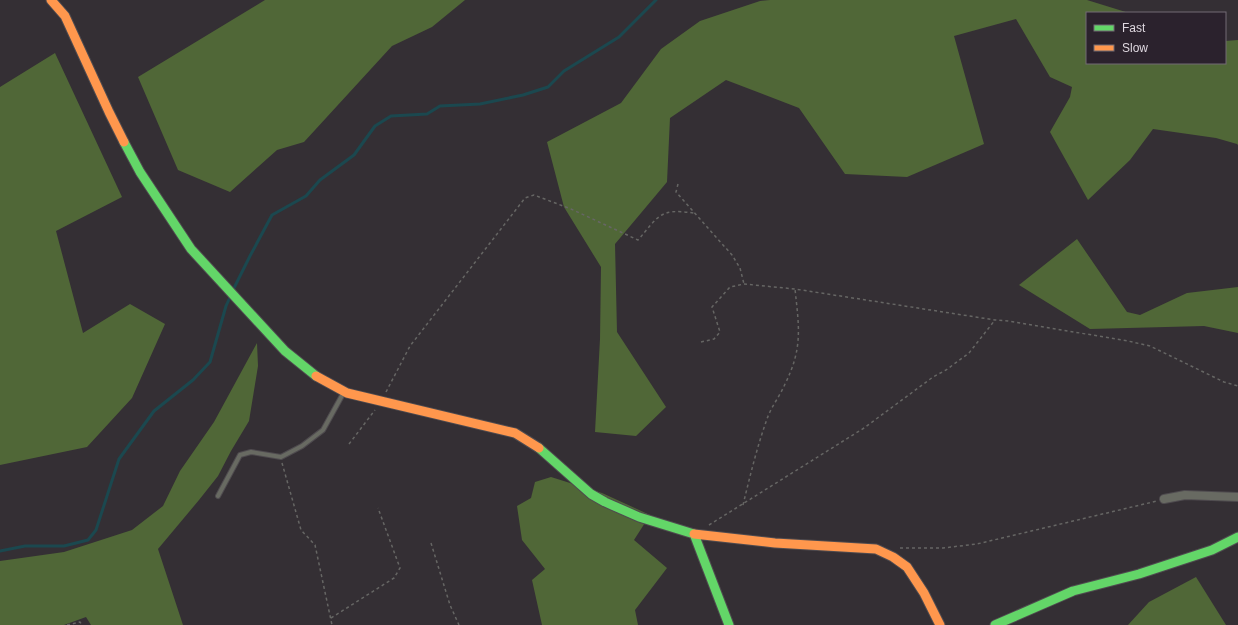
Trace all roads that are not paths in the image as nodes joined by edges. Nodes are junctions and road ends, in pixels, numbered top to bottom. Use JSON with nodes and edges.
{"nodes":[{"id":1,"x":51,"y":0,"type":"edge"},
{"id":2,"x":344,"y":392,"type":"junction"},
{"id":3,"x":218,"y":496,"type":"dead end"},
{"id":4,"x":1238,"y":497,"type":"edge"},
{"id":5,"x":1164,"y":499,"type":"road end"},
{"id":6,"x":694,"y":534,"type":"junction"},
{"id":7,"x":1238,"y":537,"type":"edge"},
{"id":8,"x":729,"y":625,"type":"edge"},
{"id":9,"x":940,"y":625,"type":"edge"},
{"id":10,"x":995,"y":625,"type":"edge"}],
"edges":[{"from":1,"to":2,"type":"street"},
{"from":2,"to":3,"type":"lane"},
{"from":2,"to":6,"type":"street"},
{"from":4,"to":5,"type":"street"},
{"from":6,"to":8,"type":"street"},
{"from":6,"to":9,"type":"street"},
{"from":7,"to":10,"type":"street"}]}
